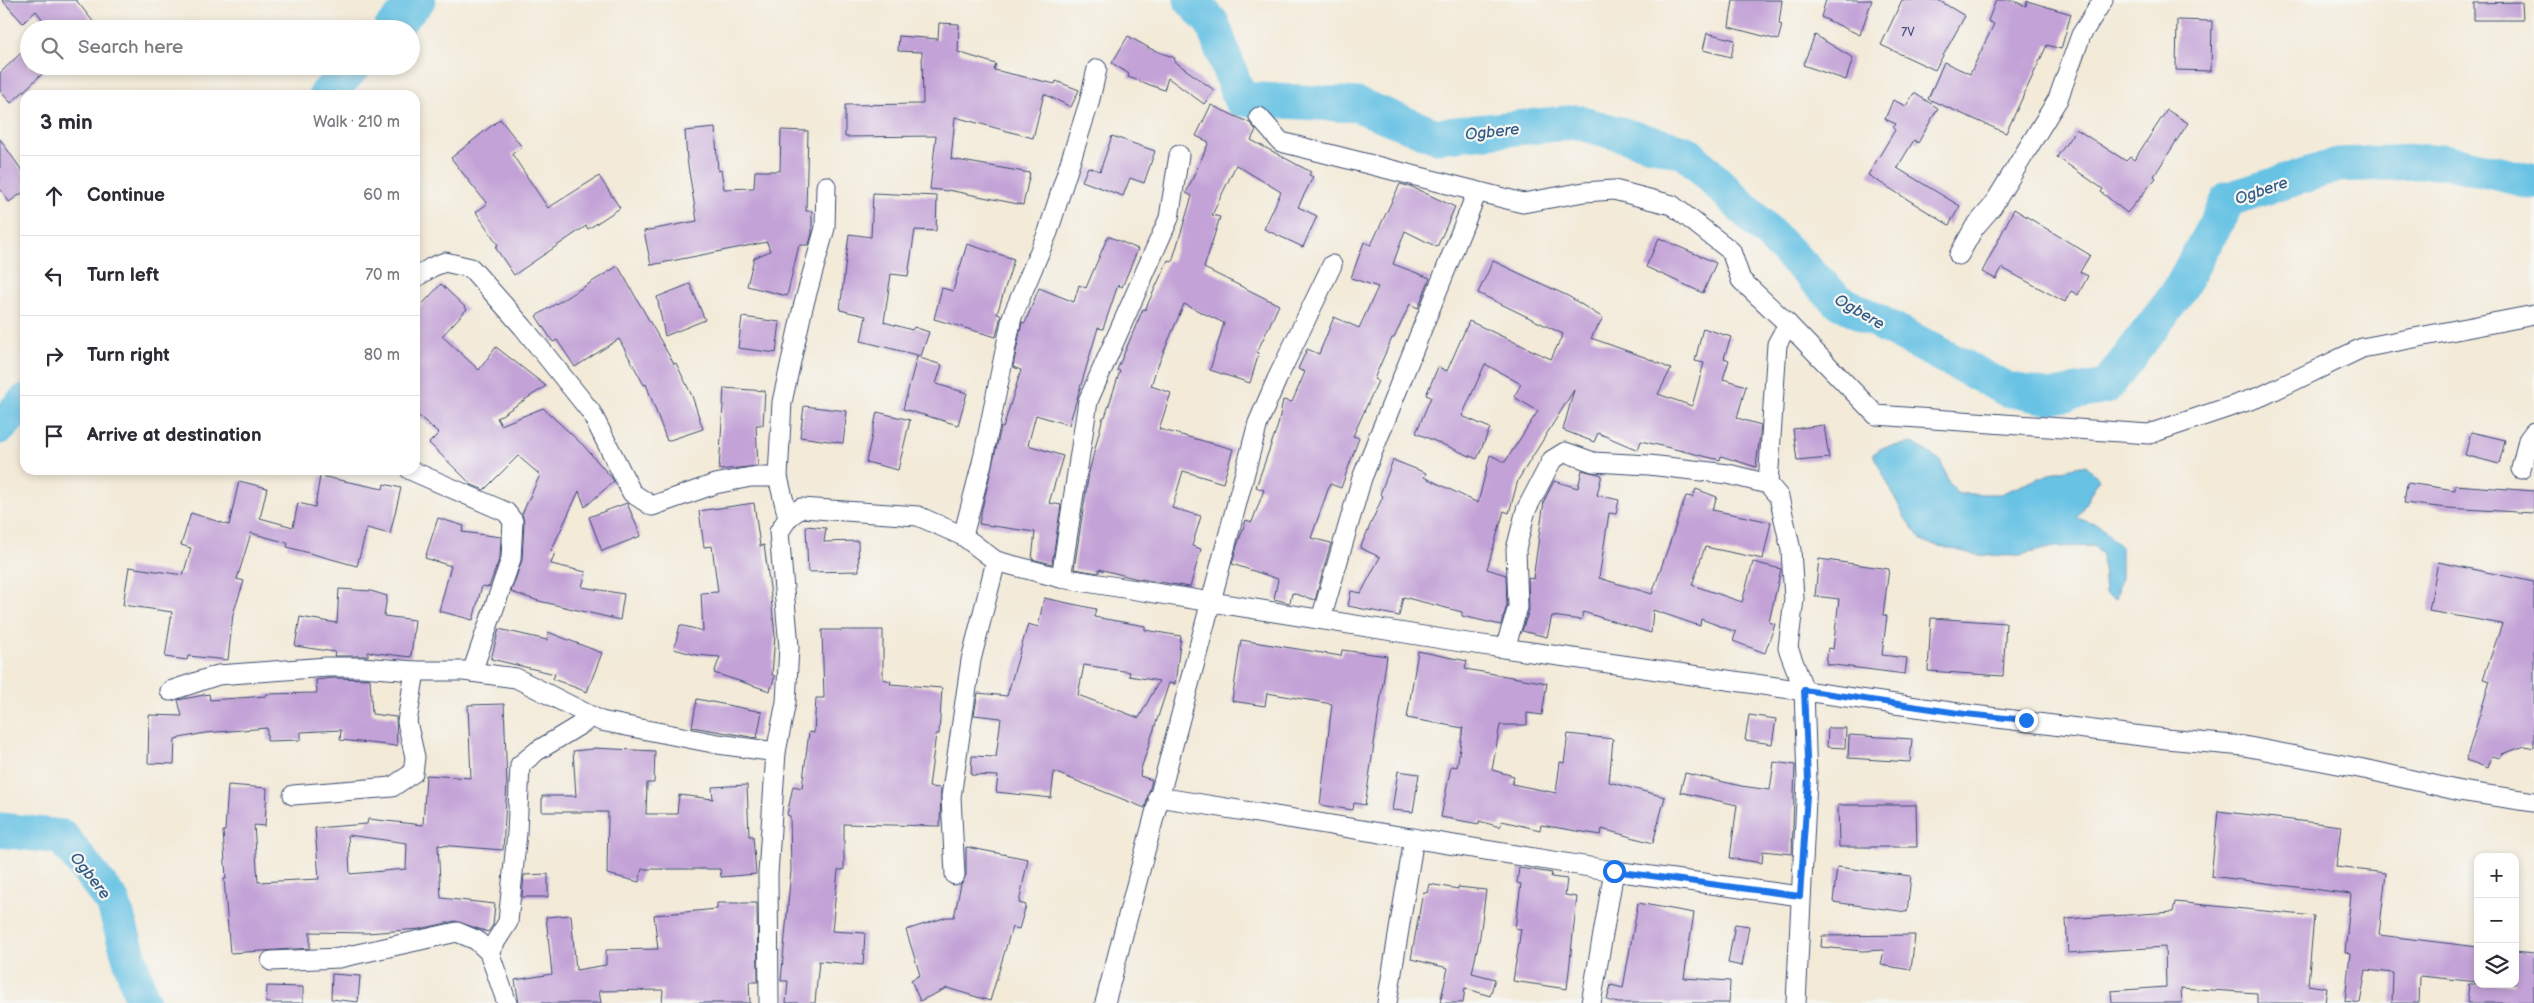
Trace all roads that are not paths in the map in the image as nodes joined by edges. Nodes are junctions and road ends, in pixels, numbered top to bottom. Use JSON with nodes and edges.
{"nodes":[{"id":1,"x":2103,"y":0,"type":"edge"},
{"id":2,"x":1097,"y":69,"type":"dead end"},
{"id":3,"x":1259,"y":117,"type":"dead end"},
{"id":4,"x":1179,"y":155,"type":"dead end"},
{"id":5,"x":826,"y":186,"type":"dead end"},
{"id":6,"x":1476,"y":192,"type":"junction"},
{"id":7,"x":1959,"y":255,"type":"dead end"},
{"id":8,"x":1332,"y":265,"type":"dead end"},
{"id":9,"x":420,"y":275,"type":"edge"},
{"id":10,"x":2534,"y":315,"type":"edge"},
{"id":11,"x":1788,"y":324,"type":"junction"},
{"id":12,"x":2534,"y":432,"type":"edge"},
{"id":13,"x":2521,"y":469,"type":"dead end"},
{"id":14,"x":420,"y":474,"type":"edge"},
{"id":15,"x":778,"y":477,"type":"junction"},
{"id":16,"x":1768,"y":484,"type":"junction"},
{"id":17,"x":788,"y":518,"type":"junction"},
{"id":18,"x":963,"y":536,"type":"junction"},
{"id":19,"x":996,"y":561,"type":"junction"},
{"id":20,"x":1061,"y":578,"type":"junction"},
{"id":21,"x":1211,"y":601,"type":"junction"},
{"id":22,"x":1321,"y":619,"type":"junction"},
{"id":23,"x":1504,"y":648,"type":"junction"},
{"id":24,"x":415,"y":671,"type":"junction"},
{"id":25,"x":472,"y":672,"type":"junction"},
{"id":26,"x":1804,"y":690,"type":"junction"},
{"id":27,"x":170,"y":691,"type":"dead end"},
{"id":28,"x":594,"y":717,"type":"junction"},
{"id":29,"x":776,"y":752,"type":"junction"},
{"id":30,"x":293,"y":795,"type":"dead end"},
{"id":31,"x":1158,"y":797,"type":"junction"},
{"id":32,"x":2534,"y":802,"type":"edge"},
{"id":33,"x":1414,"y":838,"type":"junction"},
{"id":34,"x":1614,"y":871,"type":"junction"},
{"id":35,"x":955,"y":875,"type":"dead end"},
{"id":36,"x":1800,"y":896,"type":"junction"},
{"id":37,"x":489,"y":952,"type":"junction"},
{"id":38,"x":271,"y":962,"type":"dead end"},
{"id":39,"x":507,"y":1003,"type":"edge"},
{"id":40,"x":769,"y":1003,"type":"edge"},
{"id":41,"x":1105,"y":1003,"type":"edge"},
{"id":42,"x":1387,"y":1003,"type":"edge"},
{"id":43,"x":1590,"y":1003,"type":"edge"},
{"id":44,"x":1796,"y":1003,"type":"edge"}],
"edges":[{"from":1,"to":7,"type":"street"},
{"from":2,"to":18,"type":"street"},
{"from":3,"to":6,"type":"street"},
{"from":4,"to":20,"type":"street"},
{"from":5,"to":15,"type":"street"},
{"from":6,"to":11,"type":"street"},
{"from":6,"to":22,"type":"street"},
{"from":8,"to":21,"type":"street"},
{"from":9,"to":15,"type":"street"},
{"from":10,"to":11,"type":"street"},
{"from":11,"to":16,"type":"street"},
{"from":12,"to":13,"type":"street"},
{"from":14,"to":25,"type":"street"},
{"from":15,"to":17,"type":"street"},
{"from":16,"to":23,"type":"street"},
{"from":16,"to":26,"type":"street"},
{"from":17,"to":18,"type":"street"},
{"from":17,"to":29,"type":"street"},
{"from":18,"to":19,"type":"street"},
{"from":19,"to":20,"type":"street"},
{"from":19,"to":35,"type":"street"},
{"from":20,"to":21,"type":"street"},
{"from":21,"to":22,"type":"street"},
{"from":21,"to":31,"type":"street"},
{"from":22,"to":23,"type":"street"},
{"from":23,"to":26,"type":"street"},
{"from":24,"to":25,"type":"street"},
{"from":24,"to":27,"type":"street"},
{"from":24,"to":30,"type":"street"},
{"from":25,"to":28,"type":"street"},
{"from":26,"to":32,"type":"street"},
{"from":26,"to":36,"type":"street"},
{"from":28,"to":29,"type":"street"},
{"from":28,"to":37,"type":"street"},
{"from":29,"to":40,"type":"street"},
{"from":31,"to":33,"type":"street"},
{"from":31,"to":41,"type":"street"},
{"from":33,"to":34,"type":"street"},
{"from":33,"to":42,"type":"street"},
{"from":34,"to":36,"type":"street"},
{"from":34,"to":43,"type":"street"},
{"from":36,"to":44,"type":"street"},
{"from":37,"to":38,"type":"street"},
{"from":37,"to":39,"type":"street"}]}
